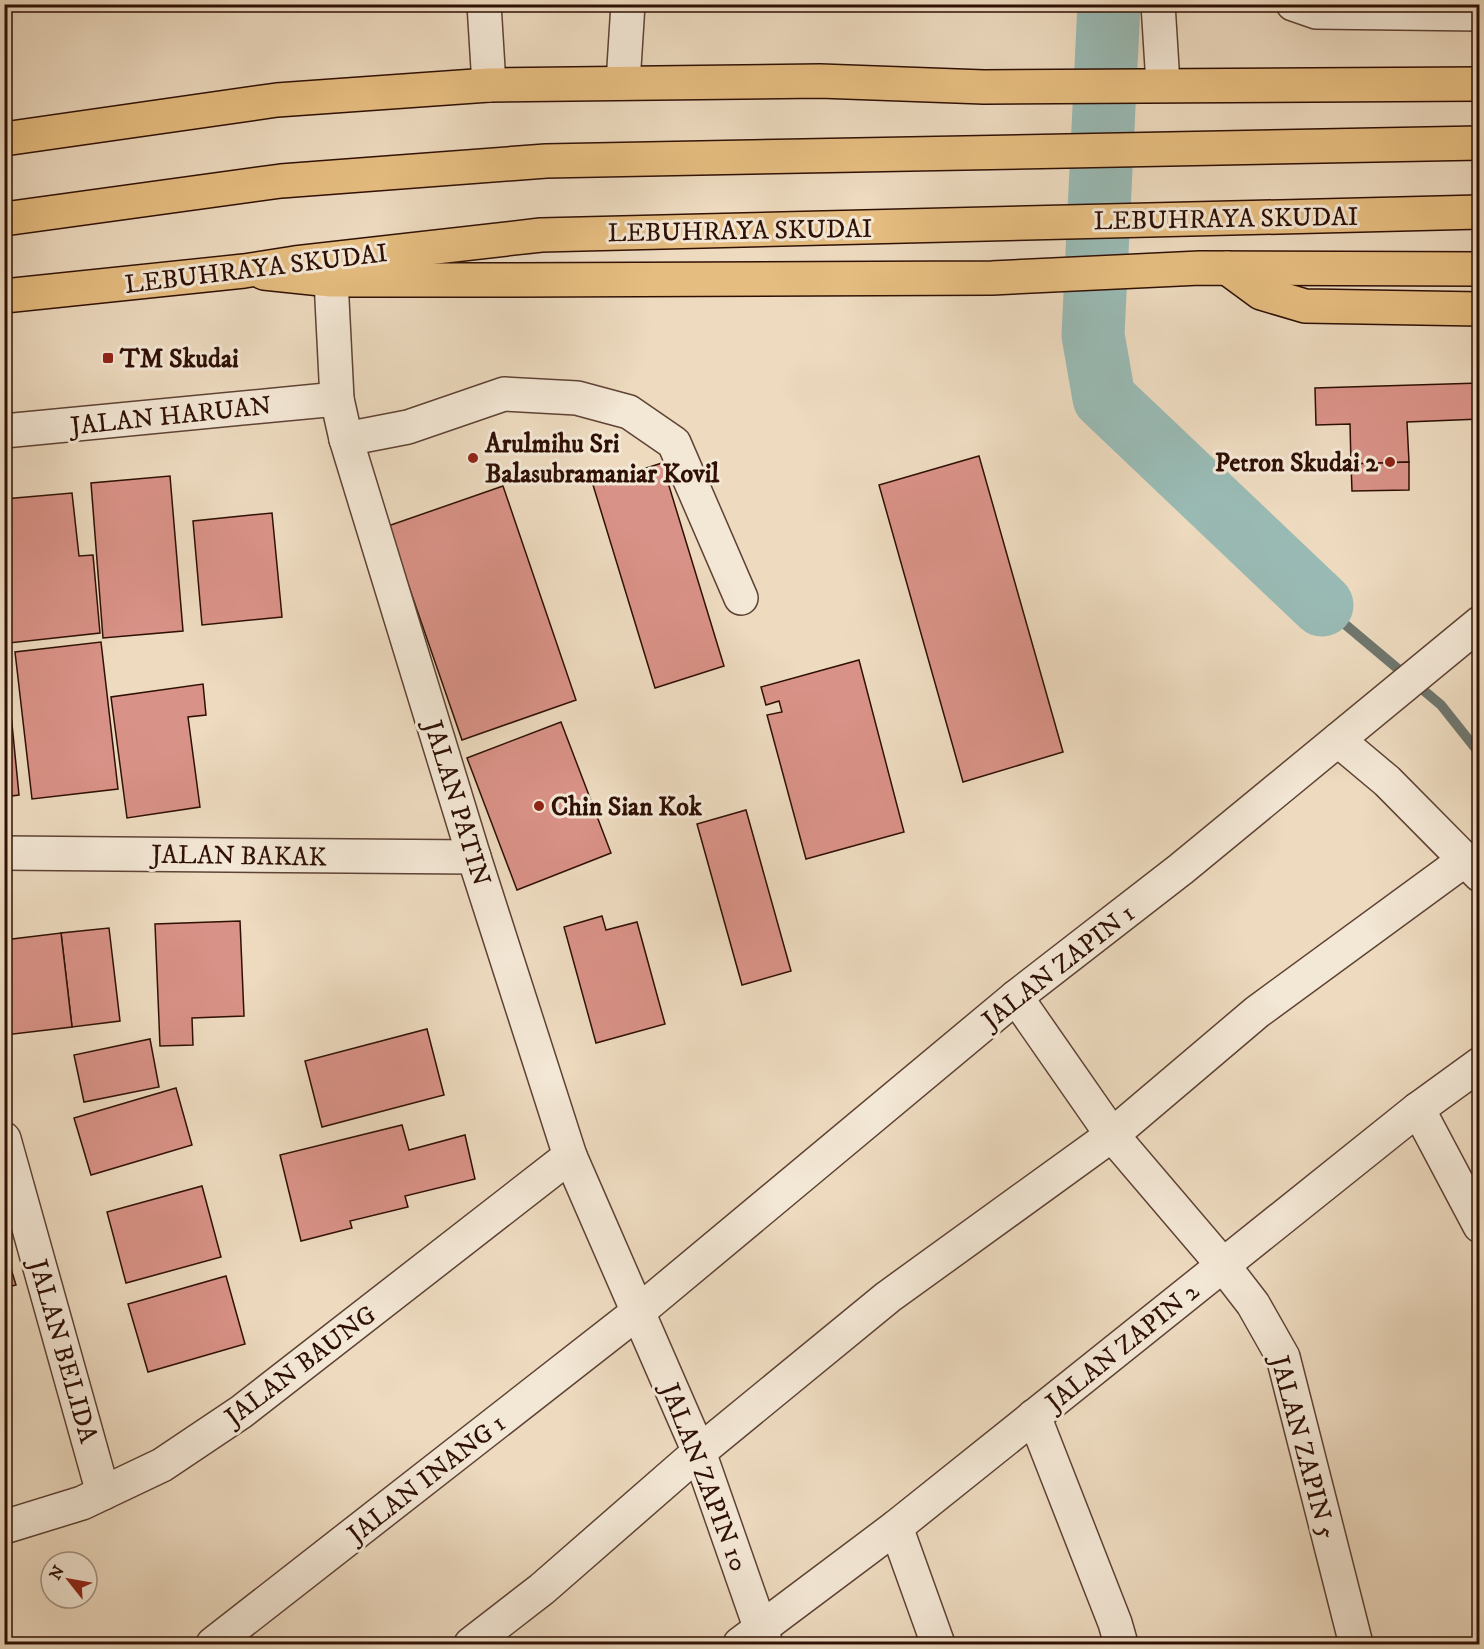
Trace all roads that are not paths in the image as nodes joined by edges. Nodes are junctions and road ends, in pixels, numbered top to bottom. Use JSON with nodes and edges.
{"nodes":[{"id":1,"x":484,"y":4,"type":"edge"},
{"id":2,"x":628,"y":4,"type":"edge"},
{"id":3,"x":1158,"y":4,"type":"edge"},
{"id":4,"x":1293,"y":4,"type":"edge"},
{"id":5,"x":1479,"y":14,"type":"edge"},
{"id":6,"x":623,"y":83,"type":"junction"},
{"id":7,"x":1149,"y":84,"type":"junction"},
{"id":8,"x":1479,"y":84,"type":"edge"},
{"id":9,"x":489,"y":85,"type":"junction"},
{"id":10,"x":4,"y":139,"type":"edge"},
{"id":11,"x":1479,"y":143,"type":"edge"},
{"id":12,"x":1479,"y":212,"type":"edge"},
{"id":13,"x":4,"y":219,"type":"edge"},
{"id":14,"x":1214,"y":268,"type":"junction"},
{"id":15,"x":1479,"y":268,"type":"edge"},
{"id":16,"x":244,"y":271,"type":"junction"},
{"id":17,"x":331,"y":280,"type":"junction"},
{"id":18,"x":4,"y":296,"type":"edge"},
{"id":19,"x":1479,"y":309,"type":"edge"},
{"id":20,"x":337,"y":399,"type":"junction"},
{"id":21,"x":4,"y":431,"type":"edge"},
{"id":22,"x":346,"y":439,"type":"junction"},
{"id":23,"x":741,"y":598,"type":"dead end"},
{"id":24,"x":1468,"y":633,"type":"edge"},
{"id":25,"x":1347,"y":732,"type":"junction"},
{"id":26,"x":4,"y":853,"type":"edge"},
{"id":27,"x":474,"y":857,"type":"junction"},
{"id":28,"x":1473,"y":867,"type":"edge"},
{"id":29,"x":1016,"y":997,"type":"junction"},
{"id":30,"x":1479,"y":1064,"type":"edge"},
{"id":31,"x":1418,"y":1109,"type":"junction"},
{"id":32,"x":1112,"y":1135,"type":"junction"},
{"id":33,"x":4,"y":1140,"type":"edge"},
{"id":34,"x":570,"y":1156,"type":"junction"},
{"id":35,"x":1479,"y":1226,"type":"edge"},
{"id":36,"x":1222,"y":1264,"type":"junction"},
{"id":37,"x":638,"y":1312,"type":"junction"},
{"id":38,"x":1034,"y":1416,"type":"junction"},
{"id":39,"x":699,"y":1452,"type":"junction"},
{"id":40,"x":103,"y":1493,"type":"junction"},
{"id":41,"x":4,"y":1527,"type":"edge"},
{"id":42,"x":896,"y":1527,"type":"junction"},
{"id":43,"x":756,"y":1638,"type":"edge"},
{"id":44,"x":213,"y":1644,"type":"edge"},
{"id":45,"x":471,"y":1644,"type":"edge"},
{"id":46,"x":938,"y":1644,"type":"edge"},
{"id":47,"x":1121,"y":1644,"type":"edge"},
{"id":48,"x":1356,"y":1644,"type":"edge"}],
"edges":[{"from":1,"to":9,"type":"street"},
{"from":2,"to":6,"type":"street"},
{"from":3,"to":7,"type":"street"},
{"from":4,"to":5,"type":"street"},
{"from":6,"to":7,"type":"main road"},
{"from":6,"to":9,"type":"main road"},
{"from":7,"to":8,"type":"main road"},
{"from":9,"to":10,"type":"main road"},
{"from":11,"to":13,"type":"main road"},
{"from":12,"to":16,"type":"main road","name":"LEBUHRAYA SKUDAI"},
{"from":14,"to":15,"type":"main road"},
{"from":14,"to":17,"type":"main road"},
{"from":14,"to":19,"type":"main road"},
{"from":16,"to":17,"type":"main road"},
{"from":16,"to":18,"type":"main road","name":"LEBUHRAYA SKUDAI"},
{"from":17,"to":20,"type":"street","name":"JALAN PATIN"},
{"from":20,"to":21,"type":"street","name":"JALAN HARUAN"},
{"from":20,"to":22,"type":"street","name":"JALAN PATIN"},
{"from":22,"to":23,"type":"street"},
{"from":22,"to":27,"type":"street","name":"JALAN PATIN"},
{"from":24,"to":25,"type":"street","name":"JALAN ZAPIN 1"},
{"from":25,"to":28,"type":"street"},
{"from":25,"to":29,"type":"street","name":"JALAN ZAPIN 1"},
{"from":26,"to":27,"type":"street","name":"JALAN BAKAK"},
{"from":27,"to":34,"type":"street","name":"JALAN PATIN"},
{"from":28,"to":32,"type":"street"},
{"from":29,"to":32,"type":"street","name":"JALAN ZAPIN 5"},
{"from":29,"to":37,"type":"street","name":"JALAN ZAPIN 1"},
{"from":30,"to":31,"type":"street","name":"JALAN ZAPIN 2"},
{"from":31,"to":35,"type":"street"},
{"from":31,"to":36,"type":"street","name":"JALAN ZAPIN 2"},
{"from":32,"to":36,"type":"street","name":"JALAN ZAPIN 5"},
{"from":32,"to":39,"type":"street"},
{"from":33,"to":40,"type":"street","name":"JALAN BELIDA"},
{"from":34,"to":37,"type":"street","name":"JALAN PATIN"},
{"from":34,"to":40,"type":"street","name":"JALAN BAUNG"},
{"from":36,"to":38,"type":"street","name":"JALAN ZAPIN 2"},
{"from":36,"to":48,"type":"street","name":"JALAN ZAPIN 5"},
{"from":37,"to":39,"type":"street","name":"JALAN ZAPIN 10"},
{"from":37,"to":44,"type":"street","name":"JALAN INANG 1"},
{"from":38,"to":42,"type":"street","name":"JALAN ZAPIN 2"},
{"from":38,"to":47,"type":"street"},
{"from":39,"to":43,"type":"street","name":"JALAN ZAPIN 10"},
{"from":39,"to":45,"type":"street"},
{"from":40,"to":41,"type":"street","name":"JALAN BAUNG"},
{"from":42,"to":43,"type":"street","name":"JALAN ZAPIN 2"},
{"from":42,"to":46,"type":"street"}]}
